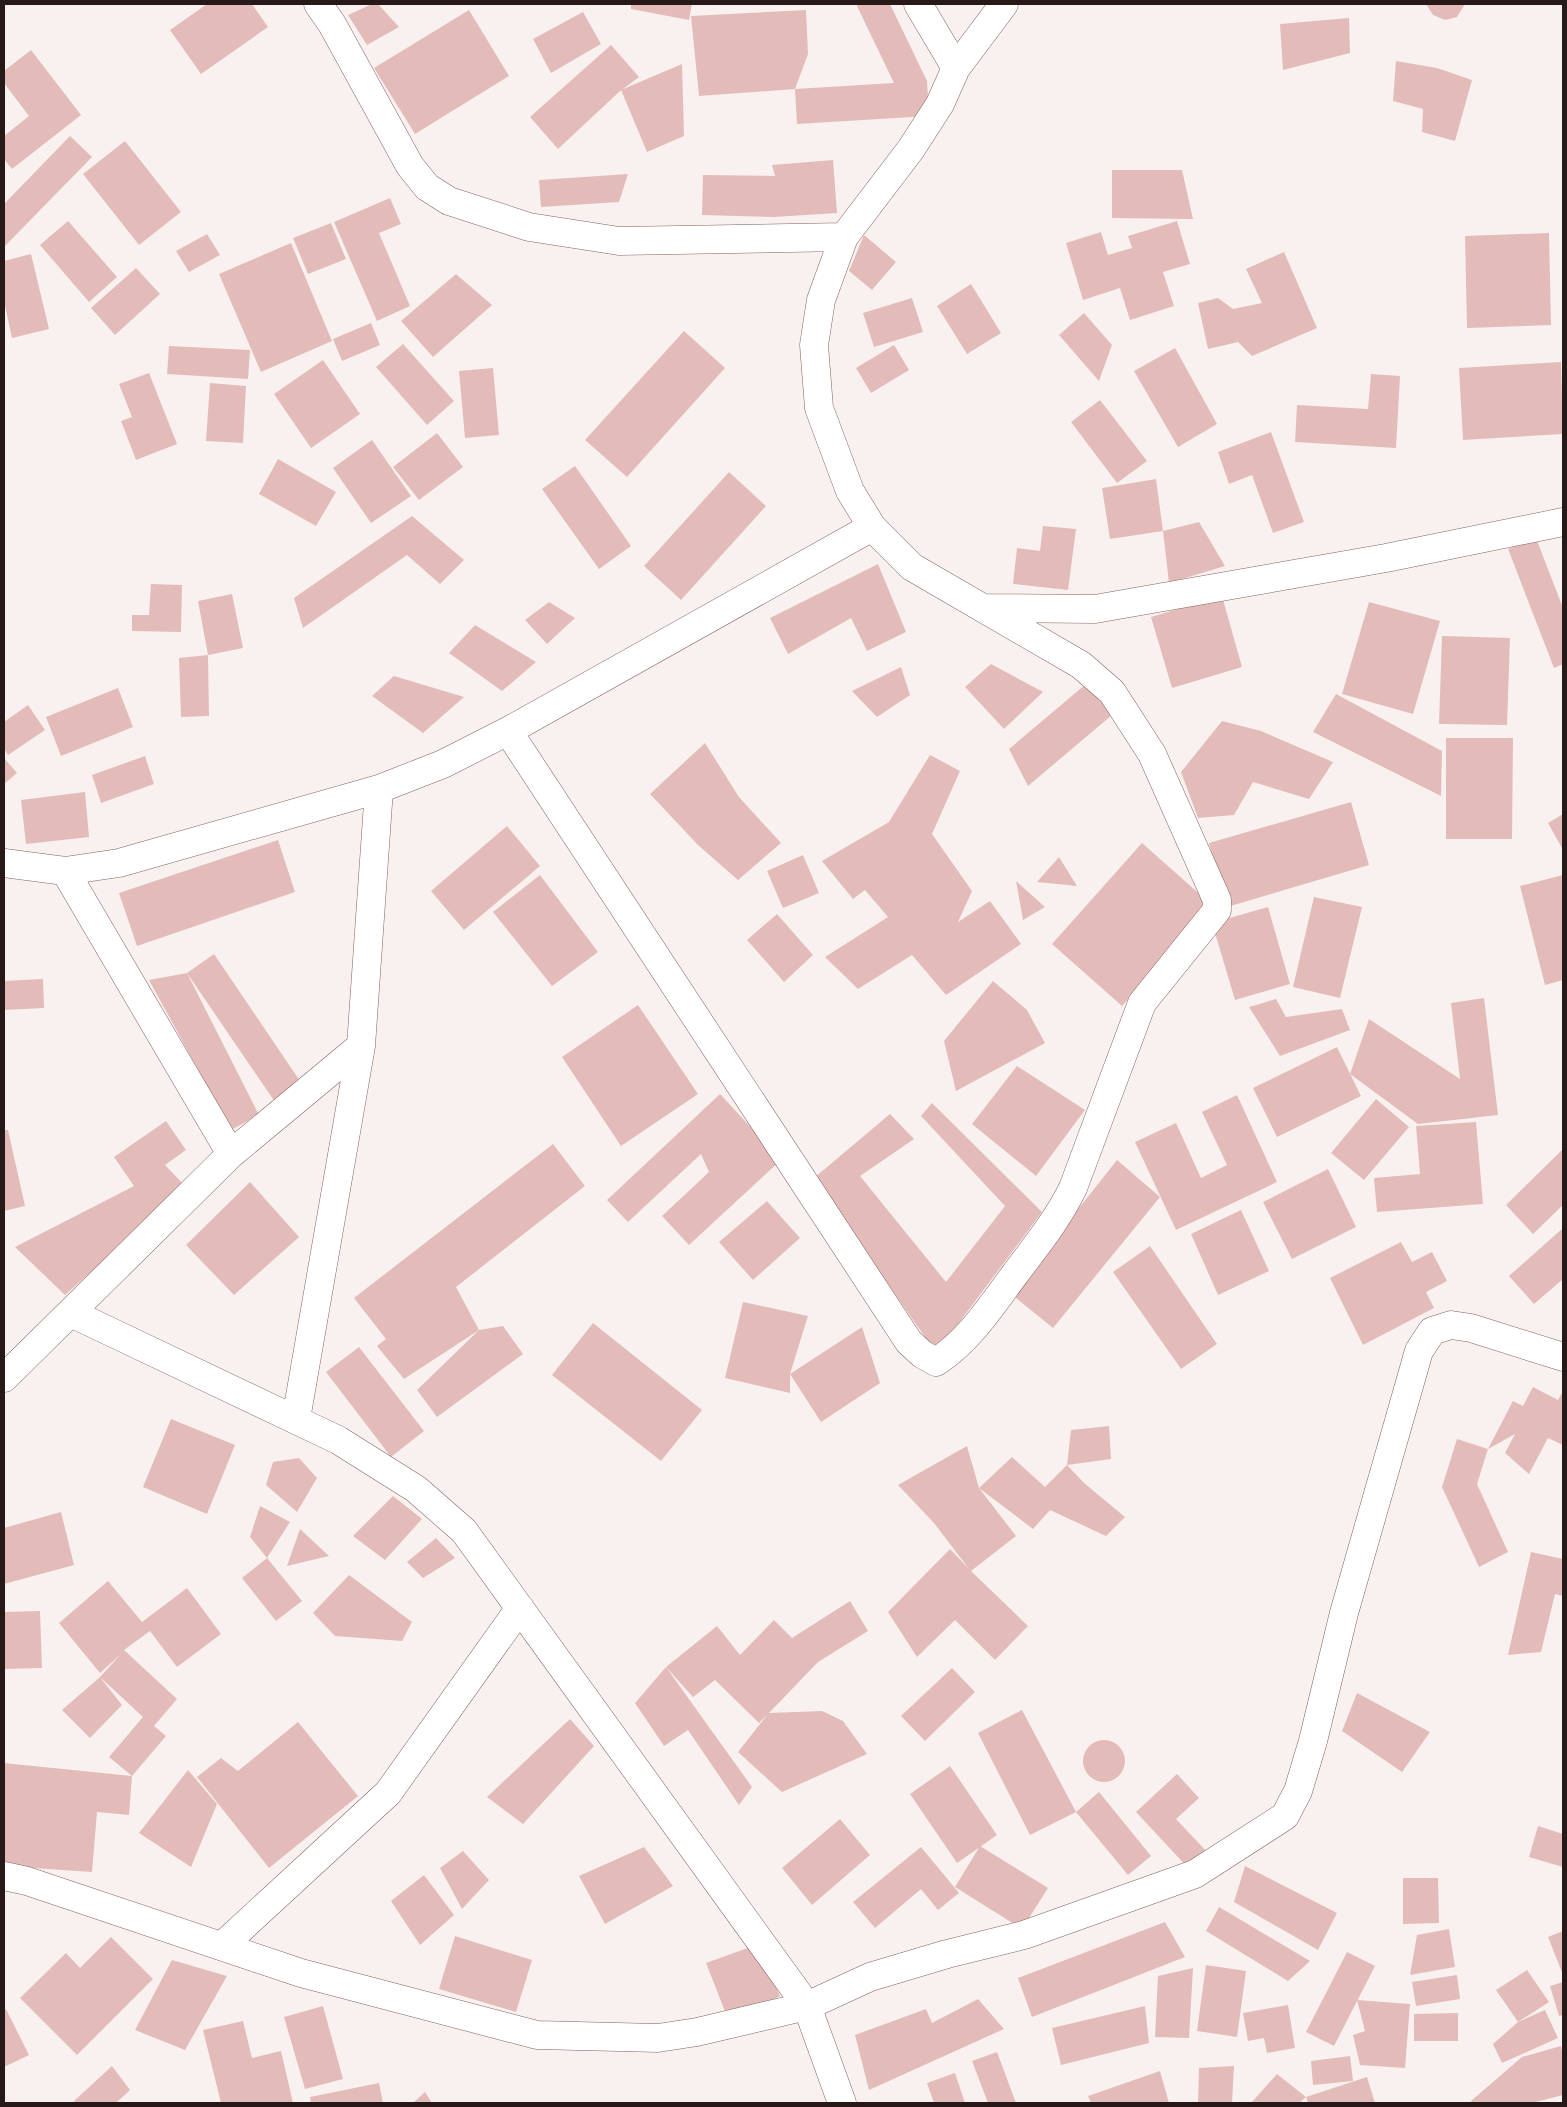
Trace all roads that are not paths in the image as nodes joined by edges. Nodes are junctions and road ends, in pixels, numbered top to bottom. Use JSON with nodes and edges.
{"nodes":[{"id":1,"x":318,"y":4,"type":"edge"},
{"id":2,"x":918,"y":4,"type":"edge"},
{"id":3,"x":1004,"y":4,"type":"edge"},
{"id":4,"x":956,"y":68,"type":"junction"},
{"id":5,"x":844,"y":237,"type":"junction"},
{"id":6,"x":1563,"y":522,"type":"edge"},
{"id":7,"x":872,"y":527,"type":"junction"},
{"id":8,"x":981,"y":608,"type":"junction"},
{"id":9,"x":508,"y":732,"type":"junction"},
{"id":10,"x":379,"y":789,"type":"junction"},
{"id":11,"x":4,"y":863,"type":"edge"},
{"id":12,"x":65,"y":871,"type":"junction"},
{"id":13,"x":361,"y":1046,"type":"junction"},
{"id":14,"x":231,"y":1154,"type":"junction"},
{"id":15,"x":71,"y":1313,"type":"junction"},
{"id":16,"x":1563,"y":1357,"type":"edge"},
{"id":17,"x":4,"y":1378,"type":"edge"},
{"id":18,"x":296,"y":1419,"type":"junction"},
{"id":19,"x":520,"y":1608,"type":"junction"},
{"id":20,"x":4,"y":1876,"type":"edge"},
{"id":21,"x":222,"y":1946,"type":"junction"},
{"id":22,"x":808,"y":2006,"type":"junction"},
{"id":23,"x":842,"y":2103,"type":"edge"}],
"edges":[{"from":1,"to":5,"type":"street"},
{"from":2,"to":4,"type":"street"},
{"from":3,"to":4,"type":"street"},
{"from":4,"to":5,"type":"street"},
{"from":5,"to":7,"type":"street"},
{"from":6,"to":8,"type":"street"},
{"from":7,"to":8,"type":"street"},
{"from":7,"to":9,"type":"street"},
{"from":8,"to":9,"type":"street"},
{"from":9,"to":10,"type":"street"},
{"from":10,"to":12,"type":"street"},
{"from":10,"to":13,"type":"street"},
{"from":11,"to":12,"type":"street"},
{"from":12,"to":14,"type":"street"},
{"from":13,"to":14,"type":"street"},
{"from":13,"to":18,"type":"street"},
{"from":14,"to":15,"type":"street"},
{"from":15,"to":17,"type":"street"},
{"from":15,"to":18,"type":"street"},
{"from":16,"to":22,"type":"street"},
{"from":18,"to":19,"type":"street"},
{"from":19,"to":21,"type":"street"},
{"from":19,"to":22,"type":"street"},
{"from":20,"to":21,"type":"street"},
{"from":21,"to":22,"type":"street"},
{"from":22,"to":23,"type":"street"}]}
